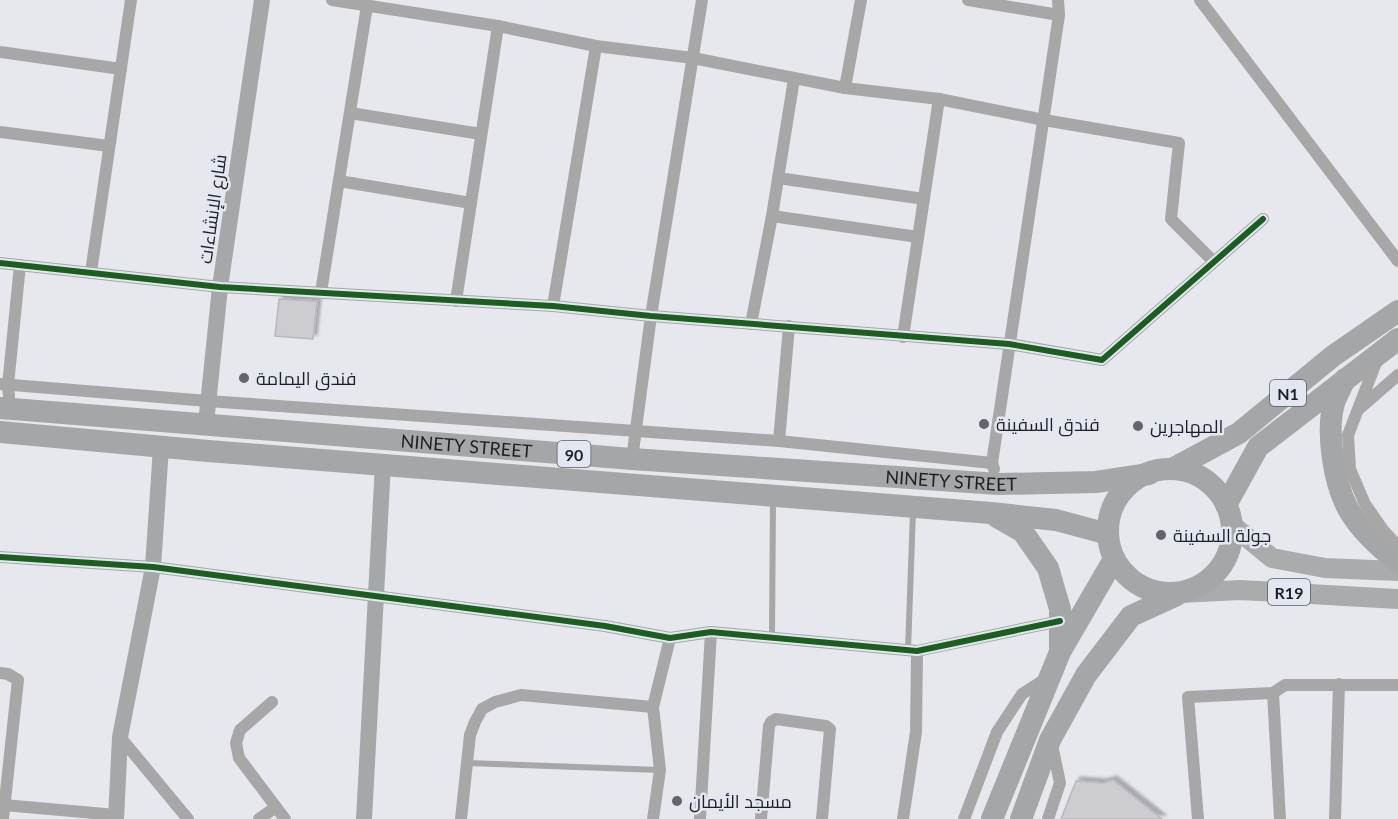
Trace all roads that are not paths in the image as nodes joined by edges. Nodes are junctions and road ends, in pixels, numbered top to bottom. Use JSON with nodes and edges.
{"nodes":[{"id":1,"x":131,"y":0,"type":"edge"},
{"id":2,"x":262,"y":0,"type":"edge"},
{"id":3,"x":332,"y":0,"type":"edge"},
{"id":4,"x":702,"y":0,"type":"edge"},
{"id":5,"x":861,"y":0,"type":"edge"},
{"id":6,"x":968,"y":0,"type":"edge"},
{"id":7,"x":1058,"y":0,"type":"edge"},
{"id":8,"x":1200,"y":0,"type":"edge"},
{"id":9,"x":367,"y":6,"type":"junction"},
{"id":10,"x":1059,"y":15,"type":"junction"},
{"id":11,"x":498,"y":26,"type":"junction"},
{"id":12,"x":596,"y":46,"type":"junction"},
{"id":13,"x":0,"y":52,"type":"edge"},
{"id":14,"x":693,"y":58,"type":"junction"},
{"id":15,"x":121,"y":69,"type":"junction"},
{"id":16,"x":794,"y":78,"type":"junction"},
{"id":17,"x":845,"y":88,"type":"junction"},
{"id":18,"x":939,"y":99,"type":"junction"},
{"id":19,"x":350,"y":113,"type":"junction"},
{"id":20,"x":1044,"y":120,"type":"junction"},
{"id":21,"x":0,"y":132,"type":"edge"},
{"id":22,"x":482,"y":134,"type":"junction"},
{"id":23,"x":109,"y":146,"type":"junction"},
{"id":24,"x":778,"y":178,"type":"junction"},
{"id":25,"x":339,"y":181,"type":"junction"},
{"id":26,"x":924,"y":199,"type":"junction"},
{"id":27,"x":471,"y":203,"type":"junction"},
{"id":28,"x":772,"y":216,"type":"junction"},
{"id":29,"x":1263,"y":219,"type":"dead end"},
{"id":30,"x":918,"y":237,"type":"junction"},
{"id":31,"x":1398,"y":261,"type":"edge"},
{"id":32,"x":1214,"y":262,"type":"junction"},
{"id":33,"x":0,"y":263,"type":"edge"},
{"id":34,"x":20,"y":265,"type":"junction"},
{"id":35,"x":91,"y":272,"type":"junction"},
{"id":36,"x":220,"y":287,"type":"junction"},
{"id":37,"x":321,"y":292,"type":"junction"},
{"id":38,"x":456,"y":301,"type":"junction"},
{"id":39,"x":553,"y":306,"type":"junction"},
{"id":40,"x":1398,"y":311,"type":"edge"},
{"id":41,"x":651,"y":316,"type":"junction"},
{"id":42,"x":751,"y":324,"type":"junction"},
{"id":43,"x":789,"y":326,"type":"junction"},
{"id":44,"x":903,"y":337,"type":"junction"},
{"id":45,"x":1398,"y":339,"type":"edge"},
{"id":46,"x":1009,"y":344,"type":"junction"},
{"id":47,"x":1379,"y":353,"type":"junction"},
{"id":48,"x":1398,"y":375,"type":"edge"},
{"id":49,"x":1346,"y":378,"type":"junction"},
{"id":50,"x":4,"y":385,"type":"edge"},
{"id":51,"x":208,"y":401,"type":"junction"},
{"id":52,"x":5,"y":408,"type":"edge"},
{"id":53,"x":1358,"y":410,"type":"junction"},
{"id":54,"x":206,"y":424,"type":"junction"},
{"id":55,"x":634,"y":430,"type":"junction"},
{"id":56,"x":0,"y":432,"type":"edge"},
{"id":57,"x":779,"y":441,"type":"junction"},
{"id":58,"x":161,"y":447,"type":"junction"},
{"id":59,"x":208,"y":451,"type":"junction"},
{"id":60,"x":632,"y":459,"type":"junction"},
{"id":61,"x":383,"y":465,"type":"junction"},
{"id":62,"x":1174,"y":468,"type":"junction"},
{"id":63,"x":996,"y":474,"type":"junction"},
{"id":64,"x":1149,"y":474,"type":"junction"},
{"id":65,"x":773,"y":496,"type":"junction"},
{"id":66,"x":914,"y":507,"type":"junction"},
{"id":67,"x":991,"y":513,"type":"junction"},
{"id":68,"x":1229,"y":515,"type":"junction"},
{"id":69,"x":1108,"y":534,"type":"junction"},
{"id":70,"x":1398,"y":546,"type":"edge"},
{"id":71,"x":0,"y":557,"type":"edge"},
{"id":72,"x":1114,"y":559,"type":"junction"},
{"id":73,"x":1398,"y":562,"type":"edge"},
{"id":74,"x":153,"y":567,"type":"junction"},
{"id":75,"x":1398,"y":571,"type":"edge"},
{"id":76,"x":1180,"y":593,"type":"junction"},
{"id":77,"x":376,"y":595,"type":"junction"},
{"id":78,"x":1398,"y":599,"type":"edge"},
{"id":79,"x":1060,"y":621,"type":"junction"},
{"id":80,"x":711,"y":632,"type":"junction"},
{"id":81,"x":670,"y":638,"type":"junction"},
{"id":82,"x":772,"y":638,"type":"junction"},
{"id":83,"x":913,"y":651,"type":"junction"},
{"id":84,"x":1060,"y":652,"type":"junction"},
{"id":85,"x":0,"y":673,"type":"edge"},
{"id":86,"x":1050,"y":675,"type":"junction"},
{"id":87,"x":1339,"y":684,"type":"junction"},
{"id":88,"x":1398,"y":685,"type":"edge"},
{"id":89,"x":1273,"y":693,"type":"junction"},
{"id":90,"x":272,"y":702,"type":"dead end"},
{"id":91,"x":653,"y":707,"type":"junction"},
{"id":92,"x":120,"y":737,"type":"junction"},
{"id":93,"x":1050,"y":740,"type":"junction"},
{"id":94,"x":467,"y":763,"type":"junction"},
{"id":95,"x":660,"y":770,"type":"junction"},
{"id":96,"x":4,"y":805,"type":"junction"},
{"id":97,"x":276,"y":807,"type":"junction"},
{"id":98,"x":116,"y":817,"type":"edge"},
{"id":99,"x":3,"y":819,"type":"edge"},
{"id":100,"x":188,"y":819,"type":"edge"},
{"id":101,"x":259,"y":819,"type":"edge"},
{"id":102,"x":285,"y":819,"type":"edge"},
{"id":103,"x":364,"y":819,"type":"edge"},
{"id":104,"x":461,"y":819,"type":"edge"},
{"id":105,"x":653,"y":819,"type":"edge"},
{"id":106,"x":700,"y":819,"type":"edge"},
{"id":107,"x":761,"y":819,"type":"edge"},
{"id":108,"x":822,"y":819,"type":"edge"},
{"id":109,"x":903,"y":819,"type":"edge"},
{"id":110,"x":964,"y":819,"type":"edge"},
{"id":111,"x":993,"y":819,"type":"edge"},
{"id":112,"x":1021,"y":819,"type":"edge"},
{"id":113,"x":1048,"y":819,"type":"edge"},
{"id":114,"x":1198,"y":819,"type":"edge"},
{"id":115,"x":1280,"y":819,"type":"edge"},
{"id":116,"x":1335,"y":819,"type":"edge"}],
"edges":[{"from":1,"to":15,"type":"street"},
{"from":2,"to":36,"type":"street","name":"شارع الإنشاءات"},
{"from":3,"to":9,"type":"street"},
{"from":4,"to":14,"type":"street"},
{"from":5,"to":17,"type":"street"},
{"from":6,"to":10,"type":"street"},
{"from":7,"to":10,"type":"street"},
{"from":8,"to":31,"type":"street"},
{"from":9,"to":11,"type":"street"},
{"from":9,"to":19,"type":"street"},
{"from":10,"to":20,"type":"street"},
{"from":11,"to":12,"type":"street"},
{"from":11,"to":22,"type":"street"},
{"from":12,"to":14,"type":"street"},
{"from":12,"to":39,"type":"street"},
{"from":13,"to":15,"type":"street"},
{"from":14,"to":16,"type":"street"},
{"from":14,"to":41,"type":"street"},
{"from":15,"to":23,"type":"street"},
{"from":16,"to":17,"type":"street"},
{"from":16,"to":24,"type":"street"},
{"from":17,"to":18,"type":"street"},
{"from":18,"to":20,"type":"street"},
{"from":18,"to":26,"type":"street"},
{"from":19,"to":22,"type":"street"},
{"from":19,"to":25,"type":"street"},
{"from":20,"to":32,"type":"street"},
{"from":20,"to":46,"type":"street"},
{"from":21,"to":23,"type":"street"},
{"from":22,"to":27,"type":"street"},
{"from":23,"to":35,"type":"street"},
{"from":24,"to":26,"type":"street"},
{"from":24,"to":28,"type":"street"},
{"from":25,"to":27,"type":"street"},
{"from":25,"to":37,"type":"street"},
{"from":26,"to":30,"type":"street"},
{"from":27,"to":38,"type":"street"},
{"from":28,"to":30,"type":"street"},
{"from":28,"to":42,"type":"street"},
{"from":29,"to":32,"type":"street"},
{"from":30,"to":44,"type":"street"},
{"from":32,"to":46,"type":"street"},
{"from":33,"to":34,"type":"street"},
{"from":34,"to":35,"type":"street"},
{"from":34,"to":50,"type":"street"},
{"from":35,"to":36,"type":"street"},
{"from":36,"to":37,"type":"street"},
{"from":36,"to":51,"type":"street","name":"شارع الإنشاءات"},
{"from":37,"to":38,"type":"street"},
{"from":38,"to":39,"type":"street"},
{"from":39,"to":41,"type":"street"},
{"from":40,"to":62,"type":"highway","number":"N1"},
{"from":41,"to":42,"type":"street"},
{"from":41,"to":55,"type":"street"},
{"from":42,"to":43,"type":"street"},
{"from":43,"to":44,"type":"street"},
{"from":43,"to":57,"type":"street"},
{"from":44,"to":46,"type":"street"},
{"from":45,"to":47,"type":"highway","number":"N1"},
{"from":46,"to":63,"type":"street"},
{"from":47,"to":49,"type":"highway","number":"N1"},
{"from":47,"to":53,"type":"street"},
{"from":48,"to":53,"type":"street"},
{"from":49,"to":68,"type":"highway","number":"N1"},
{"from":49,"to":73,"type":"highway"},
{"from":50,"to":51,"type":"street"},
{"from":50,"to":52,"type":"street"},
{"from":51,"to":54,"type":"street","name":"شارع الإنشاءات"},
{"from":51,"to":55,"type":"street"},
{"from":52,"to":54,"type":"highway","name":"NINETY STREET","number":"90"},
{"from":53,"to":70,"type":"street"},
{"from":54,"to":59,"type":"highway"},
{"from":54,"to":60,"type":"highway","name":"NINETY STREET","number":"90"},
{"from":55,"to":57,"type":"street"},
{"from":55,"to":60,"type":"street"},
{"from":56,"to":58,"type":"highway","name":"NINETY STREET","number":"90"},
{"from":57,"to":63,"type":"street"},
{"from":58,"to":59,"type":"highway","name":"NINETY STREET","number":"90"},
{"from":58,"to":74,"type":"street"},
{"from":59,"to":61,"type":"highway","name":"NINETY STREET","number":"90"},
{"from":60,"to":63,"type":"highway","name":"NINETY STREET","number":"90"},
{"from":61,"to":65,"type":"highway","name":"NINETY STREET","number":"90"},
{"from":61,"to":77,"type":"street"},
{"from":62,"to":64,"type":"highway"},
{"from":62,"to":68,"type":"highway"},
{"from":63,"to":64,"type":"highway","name":"NINETY STREET","number":"90"},
{"from":64,"to":69,"type":"highway"},
{"from":65,"to":66,"type":"highway","name":"NINETY STREET","number":"90"},
{"from":65,"to":82,"type":"lane"},
{"from":66,"to":67,"type":"highway","name":"NINETY STREET","number":"90"},
{"from":66,"to":83,"type":"lane"},
{"from":67,"to":69,"type":"highway","name":"NINETY STREET","number":"90"},
{"from":67,"to":79,"type":"highway"},
{"from":68,"to":75,"type":"main road","number":"R19"},
{"from":68,"to":76,"type":"highway"},
{"from":69,"to":72,"type":"highway"},
{"from":71,"to":74,"type":"street"},
{"from":72,"to":76,"type":"highway"},
{"from":72,"to":84,"type":"highway"},
{"from":74,"to":77,"type":"street"},
{"from":74,"to":92,"type":"street"},
{"from":76,"to":78,"type":"main road","number":"R19"},
{"from":76,"to":93,"type":"highway"},
{"from":77,"to":81,"type":"street"},
{"from":77,"to":103,"type":"street"},
{"from":79,"to":83,"type":"street"},
{"from":79,"to":84,"type":"highway"},
{"from":80,"to":81,"type":"street"},
{"from":80,"to":82,"type":"street"},
{"from":80,"to":106,"type":"street"},
{"from":81,"to":91,"type":"street"},
{"from":82,"to":83,"type":"street"},
{"from":83,"to":109,"type":"street"},
{"from":84,"to":86,"type":"highway"},
{"from":85,"to":96,"type":"street"},
{"from":86,"to":110,"type":"street"},
{"from":86,"to":111,"type":"highway"},
{"from":87,"to":88,"type":"street"},
{"from":87,"to":89,"type":"street"},
{"from":87,"to":116,"type":"street"},
{"from":89,"to":114,"type":"street"},
{"from":89,"to":115,"type":"street"},
{"from":90,"to":97,"type":"street"},
{"from":91,"to":94,"type":"street"},
{"from":91,"to":95,"type":"street"},
{"from":92,"to":98,"type":"street"},
{"from":92,"to":100,"type":"street"},
{"from":93,"to":112,"type":"highway"},
{"from":93,"to":113,"type":"street"},
{"from":94,"to":95,"type":"lane"},
{"from":94,"to":104,"type":"street"},
{"from":95,"to":105,"type":"street"},
{"from":96,"to":98,"type":"street"},
{"from":96,"to":99,"type":"street"},
{"from":97,"to":101,"type":"street"},
{"from":97,"to":102,"type":"street"},
{"from":107,"to":108,"type":"street"}]}
